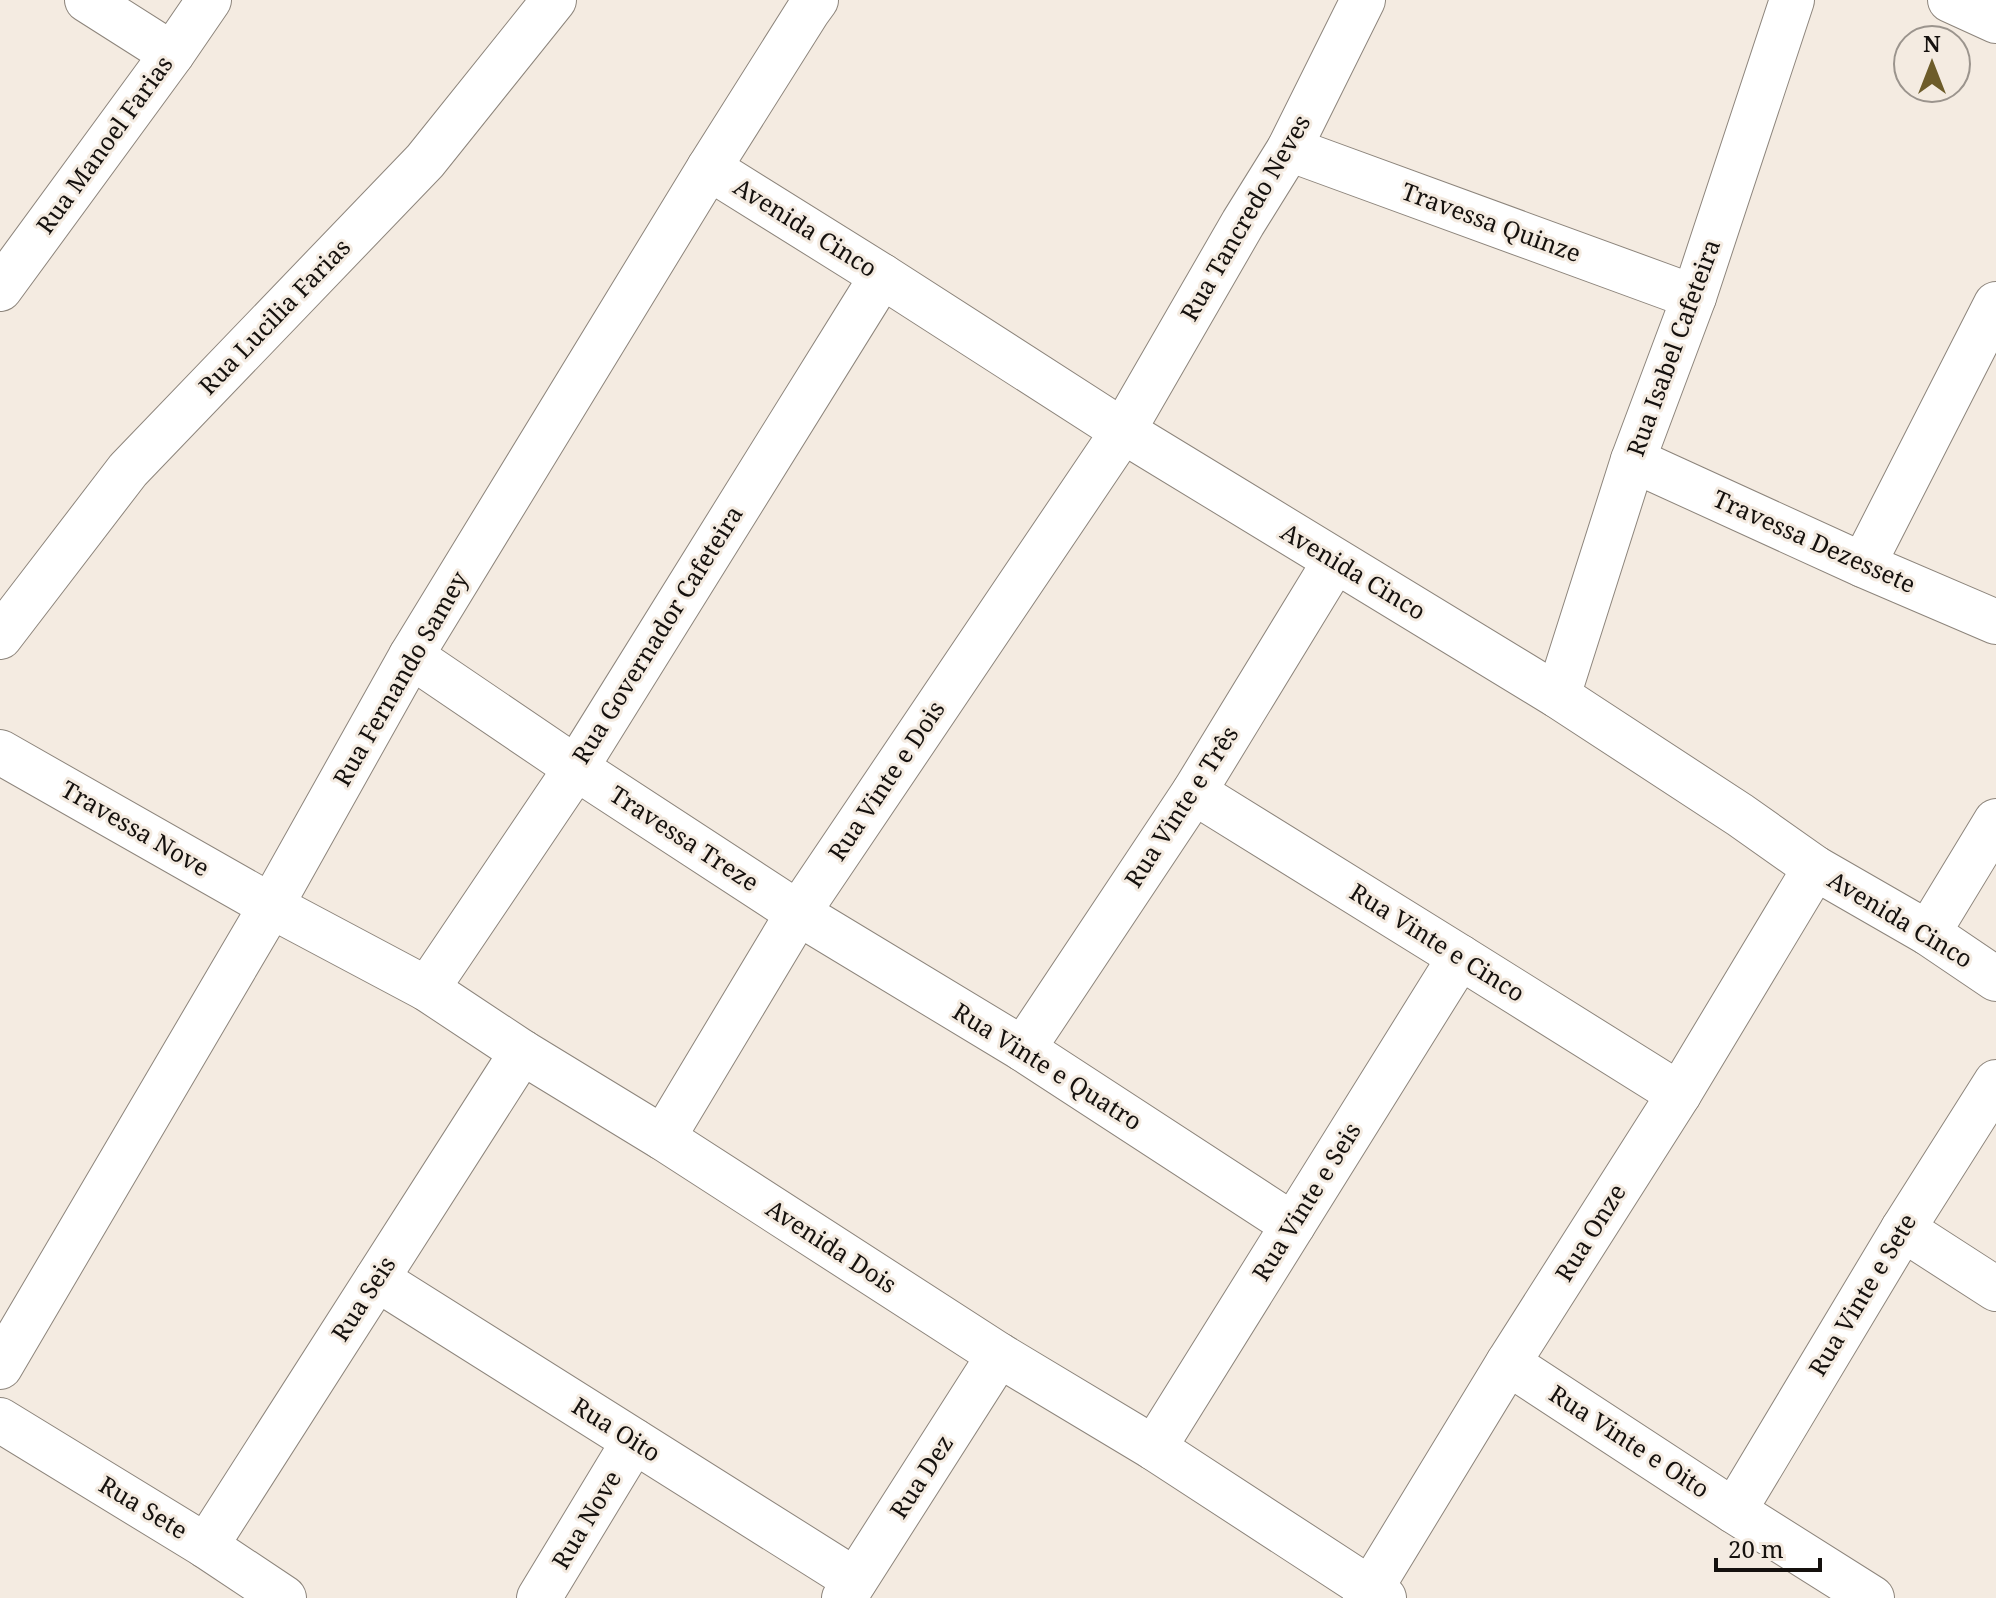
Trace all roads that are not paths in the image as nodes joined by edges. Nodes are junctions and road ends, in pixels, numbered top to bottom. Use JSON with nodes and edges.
{"nodes":[{"id":1,"x":87,"y":0,"type":"edge"},
{"id":2,"x":209,"y":0,"type":"edge"},
{"id":3,"x":554,"y":0,"type":"edge"},
{"id":4,"x":1363,"y":0,"type":"edge"},
{"id":5,"x":1792,"y":0,"type":"edge"},
{"id":6,"x":1950,"y":0,"type":"edge"},
{"id":7,"x":806,"y":4,"type":"edge"},
{"id":8,"x":1996,"y":21,"type":"edge"},
{"id":9,"x":172,"y":54,"type":"junction"},
{"id":10,"x":1289,"y":149,"type":"junction"},
{"id":11,"x":709,"y":168,"type":"junction"},
{"id":12,"x":882,"y":276,"type":"junction"},
{"id":13,"x":0,"y":289,"type":"edge"},
{"id":14,"x":1694,"y":297,"type":"junction"},
{"id":15,"x":1996,"y":304,"type":"edge"},
{"id":16,"x":1123,"y":431,"type":"junction"},
{"id":17,"x":1633,"y":460,"type":"junction"},
{"id":18,"x":1335,"y":561,"type":"junction"},
{"id":19,"x":1863,"y":565,"type":"junction"},
{"id":20,"x":1996,"y":622,"type":"edge"},
{"id":21,"x":0,"y":637,"type":"edge"},
{"id":22,"x":411,"y":656,"type":"junction"},
{"id":23,"x":1558,"y":696,"type":"junction"},
{"id":24,"x":0,"y":752,"type":"edge"},
{"id":25,"x":576,"y":768,"type":"junction"},
{"id":26,"x":1194,"y":792,"type":"junction"},
{"id":27,"x":1996,"y":821,"type":"edge"},
{"id":28,"x":1815,"y":868,"type":"junction"},
{"id":29,"x":271,"y":906,"type":"junction"},
{"id":30,"x":798,"y":913,"type":"junction"},
{"id":31,"x":1928,"y":933,"type":"junction"},
{"id":32,"x":1460,"y":957,"type":"junction"},
{"id":33,"x":1996,"y":979,"type":"edge"},
{"id":34,"x":427,"y":989,"type":"junction"},
{"id":35,"x":1023,"y":1049,"type":"junction"},
{"id":36,"x":522,"y":1052,"type":"junction"},
{"id":37,"x":1996,"y":1082,"type":"edge"},
{"id":38,"x":1679,"y":1094,"type":"junction"},
{"id":39,"x":663,"y":1138,"type":"junction"},
{"id":40,"x":1293,"y":1225,"type":"junction"},
{"id":41,"x":1903,"y":1229,"type":"junction"},
{"id":42,"x":377,"y":1279,"type":"junction"},
{"id":43,"x":1996,"y":1289,"type":"edge"},
{"id":44,"x":999,"y":1355,"type":"junction"},
{"id":45,"x":1508,"y":1363,"type":"junction"},
{"id":46,"x":0,"y":1367,"type":"edge"},
{"id":47,"x":0,"y":1420,"type":"edge"},
{"id":48,"x":634,"y":1441,"type":"junction"},
{"id":49,"x":1154,"y":1448,"type":"junction"},
{"id":50,"x":1734,"y":1511,"type":"junction"},
{"id":51,"x":206,"y":1546,"type":"junction"},
{"id":52,"x":850,"y":1589,"type":"edge"},
{"id":53,"x":1373,"y":1595,"type":"edge"},
{"id":54,"x":284,"y":1598,"type":"edge"},
{"id":55,"x":539,"y":1598,"type":"edge"},
{"id":56,"x":1872,"y":1598,"type":"edge"}],
"edges":[{"from":1,"to":9,"type":"street"},
{"from":2,"to":9,"type":"street","name":"Rua Manoel Farias"},
{"from":3,"to":21,"type":"street","name":"Rua Lucilia Farias"},
{"from":4,"to":10,"type":"street","name":"Rua Tancredo Neves"},
{"from":5,"to":14,"type":"street","name":"Rua Isabel Cafeteira"},
{"from":6,"to":8,"type":"street"},
{"from":7,"to":11,"type":"street","name":"Rua Fernando Samey"},
{"from":9,"to":13,"type":"street","name":"Rua Manoel Farias"},
{"from":10,"to":14,"type":"street","name":"Travessa Quinze"},
{"from":10,"to":16,"type":"street","name":"Rua Tancredo Neves"},
{"from":11,"to":12,"type":"street","name":"Avenida Cinco"},
{"from":11,"to":22,"type":"street","name":"Rua Fernando Samey"},
{"from":12,"to":16,"type":"street","name":"Avenida Cinco"},
{"from":12,"to":25,"type":"street","name":"Rua Governador Cafeteira"},
{"from":14,"to":17,"type":"street","name":"Rua Isabel Cafeteira"},
{"from":15,"to":19,"type":"street"},
{"from":16,"to":18,"type":"street","name":"Avenida Cinco"},
{"from":16,"to":30,"type":"street","name":"Rua Vinte e Dois"},
{"from":17,"to":19,"type":"street","name":"Travessa Dezessete"},
{"from":17,"to":23,"type":"street","name":"Rua Isabel Cafeteira"},
{"from":18,"to":23,"type":"street","name":"Avenida Cinco"},
{"from":18,"to":26,"type":"street","name":"Rua Vinte e Três"},
{"from":19,"to":20,"type":"street","name":"Travessa Dezessete"},
{"from":22,"to":25,"type":"street","name":"Travessa Treze"},
{"from":22,"to":29,"type":"street","name":"Rua Fernando Samey"},
{"from":23,"to":28,"type":"street","name":"Avenida Cinco"},
{"from":24,"to":29,"type":"street","name":"Travessa Nove"},
{"from":25,"to":30,"type":"street","name":"Travessa Treze"},
{"from":25,"to":34,"type":"street","name":"Rua Governador Cafeteira"},
{"from":26,"to":32,"type":"street","name":"Rua Vinte e Cinco"},
{"from":26,"to":35,"type":"street","name":"Rua Vinte e Três"},
{"from":27,"to":31,"type":"street"},
{"from":28,"to":31,"type":"street","name":"Avenida Cinco"},
{"from":28,"to":38,"type":"street","name":"Rua Onze"},
{"from":29,"to":34,"type":"street","name":"Avenida Dois"},
{"from":29,"to":46,"type":"street","name":"Rua Fernando Samey"},
{"from":30,"to":35,"type":"street","name":"Rua Vinte e Quatro"},
{"from":30,"to":39,"type":"street","name":"Rua Vinte e Dois"},
{"from":31,"to":33,"type":"street","name":"Avenida Cinco"},
{"from":32,"to":38,"type":"street","name":"Rua Vinte e Cinco"},
{"from":32,"to":40,"type":"street","name":"Rua Vinte e Seis"},
{"from":34,"to":36,"type":"street","name":"Avenida Dois"},
{"from":35,"to":40,"type":"street","name":"Rua Vinte e Quatro"},
{"from":36,"to":39,"type":"street","name":"Avenida Dois"},
{"from":36,"to":42,"type":"street","name":"Rua Seis"},
{"from":37,"to":41,"type":"street","name":"Rua Vinte e Sete"},
{"from":38,"to":45,"type":"street","name":"Rua Onze"},
{"from":39,"to":44,"type":"street","name":"Avenida Dois"},
{"from":40,"to":49,"type":"street","name":"Rua Vinte e Seis"},
{"from":41,"to":43,"type":"street"},
{"from":41,"to":50,"type":"street","name":"Rua Vinte e Sete"},
{"from":42,"to":48,"type":"street","name":"Rua Oito"},
{"from":42,"to":51,"type":"street","name":"Rua Seis"},
{"from":44,"to":49,"type":"street","name":"Avenida Dois"},
{"from":44,"to":52,"type":"street","name":"Rua Dez"},
{"from":45,"to":50,"type":"street","name":"Rua Vinte e Oito"},
{"from":45,"to":53,"type":"street","name":"Rua Onze"},
{"from":47,"to":51,"type":"street","name":"Rua Sete"},
{"from":48,"to":52,"type":"street","name":"Rua Oito"},
{"from":48,"to":55,"type":"street","name":"Rua Nove"},
{"from":49,"to":53,"type":"street","name":"Avenida Dois"},
{"from":50,"to":56,"type":"street","name":"Rua Vinte e Oito"},
{"from":51,"to":54,"type":"street","name":"Rua Sete"}]}
